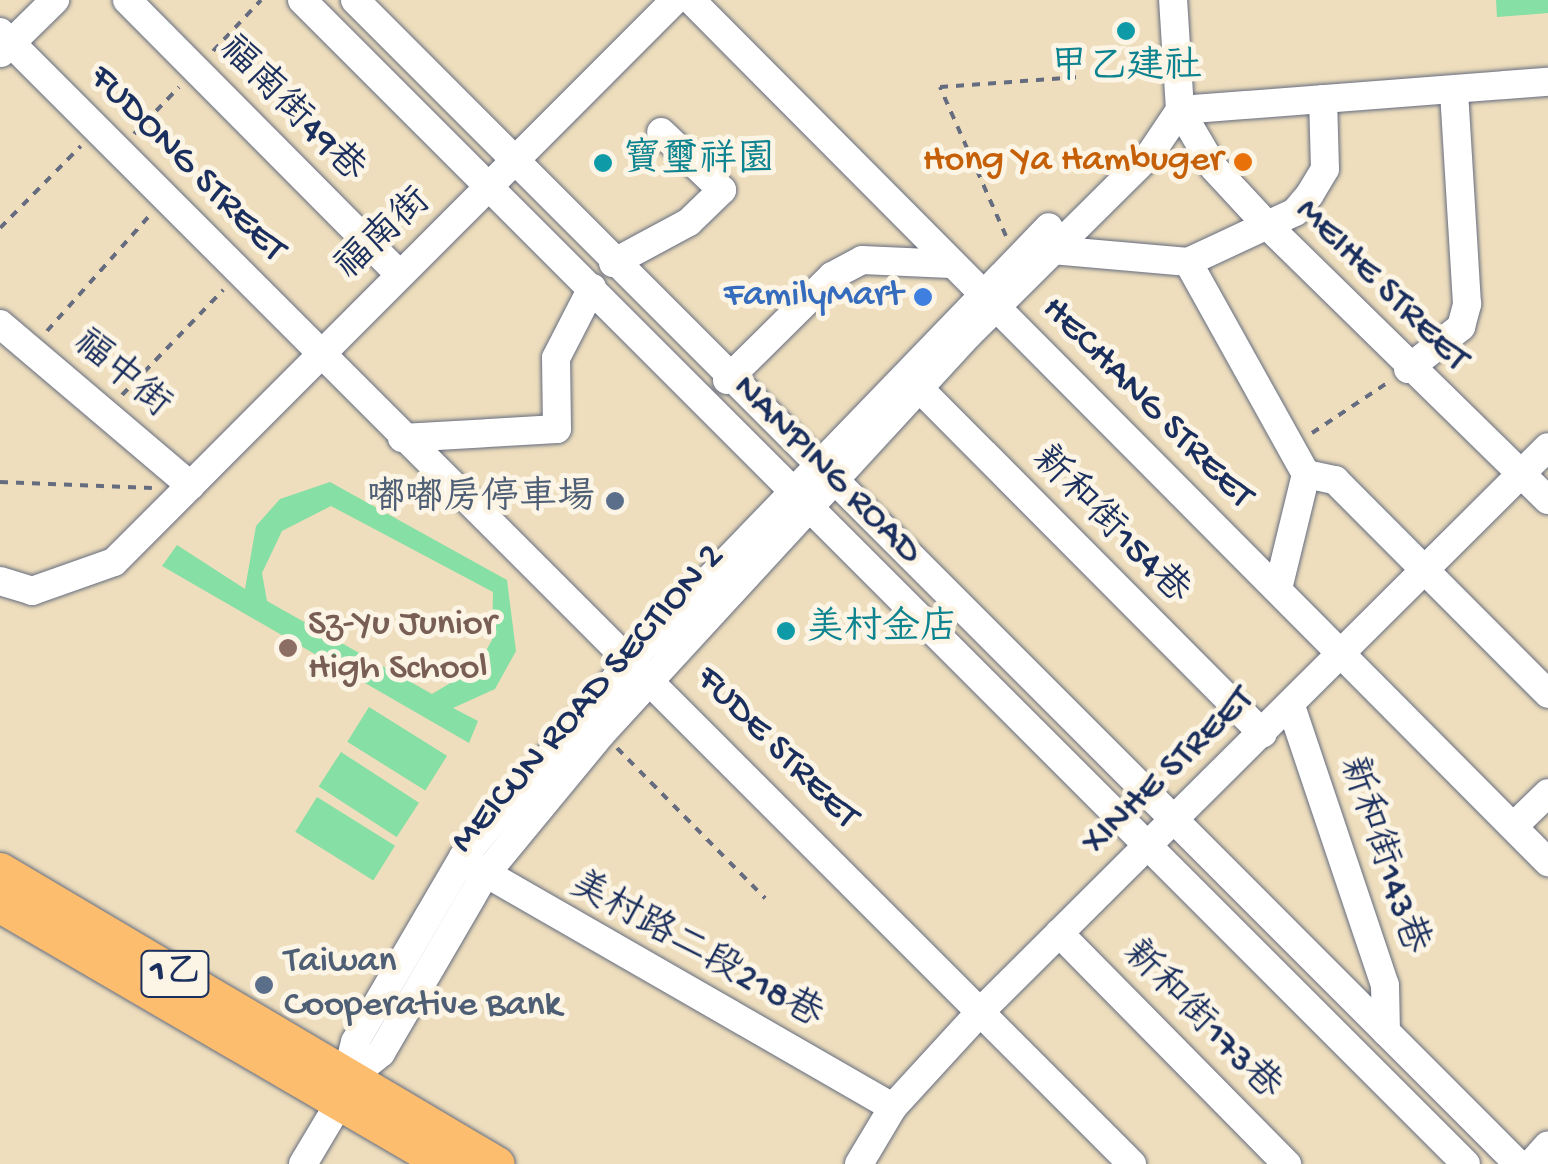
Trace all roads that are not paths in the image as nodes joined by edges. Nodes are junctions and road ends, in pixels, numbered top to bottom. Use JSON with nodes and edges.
{"nodes":[{"id":1,"x":55,"y":0,"type":"edge"},
{"id":2,"x":128,"y":0,"type":"edge"},
{"id":3,"x":302,"y":0,"type":"edge"},
{"id":4,"x":354,"y":0,"type":"edge"},
{"id":5,"x":676,"y":0,"type":"edge"},
{"id":6,"x":691,"y":0,"type":"edge"},
{"id":7,"x":1173,"y":0,"type":"edge"},
{"id":8,"x":4,"y":42,"type":"edge"},
{"id":9,"x":1548,"y":82,"type":"edge"},
{"id":10,"x":1454,"y":90,"type":"junction"},
{"id":11,"x":1323,"y":99,"type":"junction"},
{"id":12,"x":1180,"y":110,"type":"junction"},
{"id":13,"x":661,"y":132,"type":"dead end"},
{"id":14,"x":517,"y":163,"type":"junction"},
{"id":15,"x":492,"y":186,"type":"junction"},
{"id":16,"x":1267,"y":226,"type":"junction"},
{"id":17,"x":1052,"y":250,"type":"junction"},
{"id":18,"x":1188,"y":262,"type":"junction"},
{"id":19,"x":613,"y":263,"type":"junction"},
{"id":20,"x":951,"y":264,"type":"junction"},
{"id":21,"x":400,"y":274,"type":"junction"},
{"id":22,"x":592,"y":288,"type":"junction"},
{"id":23,"x":988,"y":300,"type":"junction"},
{"id":24,"x":0,"y":324,"type":"edge"},
{"id":25,"x":318,"y":351,"type":"junction"},
{"id":26,"x":1408,"y":369,"type":"junction"},
{"id":27,"x":726,"y":380,"type":"junction"},
{"id":28,"x":911,"y":381,"type":"junction"},
{"id":29,"x":402,"y":438,"type":"junction"},
{"id":30,"x":1548,"y":447,"type":"edge"},
{"id":31,"x":1521,"y":473,"type":"junction"},
{"id":32,"x":1306,"y":474,"type":"junction"},
{"id":33,"x":822,"y":475,"type":"junction"},
{"id":34,"x":192,"y":486,"type":"junction"},
{"id":35,"x":800,"y":498,"type":"junction"},
{"id":36,"x":1548,"y":500,"type":"edge"},
{"id":37,"x":1423,"y":572,"type":"junction"},
{"id":38,"x":0,"y":581,"type":"edge"},
{"id":39,"x":1278,"y":590,"type":"junction"},
{"id":40,"x":1343,"y":654,"type":"junction"},
{"id":41,"x":642,"y":668,"type":"junction"},
{"id":42,"x":1548,"y":694,"type":"edge"},
{"id":43,"x":1291,"y":706,"type":"junction"},
{"id":44,"x":1263,"y":734,"type":"junction"},
{"id":45,"x":1548,"y":793,"type":"edge"},
{"id":46,"x":1170,"y":826,"type":"junction"},
{"id":47,"x":1514,"y":826,"type":"junction"},
{"id":48,"x":1145,"y":847,"type":"junction"},
{"id":49,"x":1548,"y":862,"type":"edge"},
{"id":50,"x":474,"y":867,"type":"junction"},
{"id":51,"x":0,"y":870,"type":"edge"},
{"id":52,"x":0,"y":905,"type":"edge"},
{"id":53,"x":1059,"y":933,"type":"junction"},
{"id":54,"x":982,"y":1010,"type":"junction"},
{"id":55,"x":1386,"y":1032,"type":"junction"},
{"id":56,"x":345,"y":1090,"type":"junction"},
{"id":57,"x":893,"y":1107,"type":"junction"},
{"id":58,"x":1548,"y":1146,"type":"edge"},
{"id":59,"x":303,"y":1164,"type":"edge"},
{"id":60,"x":445,"y":1164,"type":"edge"},
{"id":61,"x":498,"y":1164,"type":"edge"},
{"id":62,"x":859,"y":1164,"type":"edge"},
{"id":63,"x":1132,"y":1164,"type":"edge"},
{"id":64,"x":1288,"y":1164,"type":"edge"},
{"id":65,"x":1466,"y":1164,"type":"edge"},
{"id":66,"x":1518,"y":1164,"type":"edge"},
{"id":67,"x":1530,"y":1164,"type":"edge"}],
"edges":[{"from":1,"to":8,"type":"street"},
{"from":2,"to":21,"type":"street","name":"福南街49巷"},
{"from":3,"to":15,"type":"street","name":"NANPING ROAD"},
{"from":4,"to":14,"type":"street","name":"NANPING ROAD"},
{"from":5,"to":14,"type":"street","name":"福南街"},
{"from":6,"to":20,"type":"street","name":"HECHANG STREET"},
{"from":7,"to":12,"type":"street"},
{"from":8,"to":25,"type":"street","name":"FUDONG STREET"},
{"from":9,"to":10,"type":"street"},
{"from":10,"to":11,"type":"street"},
{"from":10,"to":26,"type":"street"},
{"from":11,"to":12,"type":"street"},
{"from":11,"to":16,"type":"street"},
{"from":12,"to":16,"type":"street","name":"MEIHE STREET"},
{"from":12,"to":17,"type":"street","name":"MEICUN ROAD SECTION 2"},
{"from":12,"to":23,"type":"street","name":"MEICUN ROAD SECTION 2"},
{"from":13,"to":19,"type":"street"},
{"from":14,"to":15,"type":"street","name":"福南街"},
{"from":14,"to":19,"type":"street","name":"NANPING ROAD"},
{"from":15,"to":21,"type":"street","name":"福南街"},
{"from":15,"to":22,"type":"street","name":"NANPING ROAD"},
{"from":16,"to":18,"type":"street"},
{"from":16,"to":26,"type":"street","name":"MEIHE STREET"},
{"from":17,"to":18,"type":"street"},
{"from":17,"to":23,"type":"street","name":"MEICUN ROAD SECTION 2"},
{"from":18,"to":32,"type":"street"},
{"from":19,"to":27,"type":"street","name":"NANPING ROAD"},
{"from":20,"to":23,"type":"street","name":"HECHANG STREET"},
{"from":20,"to":27,"type":"street"},
{"from":21,"to":25,"type":"street","name":"福南街"},
{"from":22,"to":29,"type":"street"},
{"from":22,"to":35,"type":"street","name":"NANPING ROAD"},
{"from":23,"to":28,"type":"street","name":"MEICUN ROAD SECTION 2"},
{"from":23,"to":39,"type":"street","name":"HECHANG STREET"},
{"from":24,"to":34,"type":"street","name":"福中街"},
{"from":25,"to":29,"type":"street","name":"FUDE STREET"},
{"from":25,"to":34,"type":"street","name":"福南街"},
{"from":26,"to":31,"type":"street","name":"MEIHE STREET"},
{"from":27,"to":33,"type":"street","name":"NANPING ROAD"},
{"from":28,"to":33,"type":"street","name":"MEICUN ROAD SECTION 2"},
{"from":28,"to":44,"type":"street","name":"新和街154巷"},
{"from":29,"to":41,"type":"street","name":"FUDE STREET"},
{"from":30,"to":31,"type":"street","name":"XINHE STREET"},
{"from":31,"to":36,"type":"street","name":"MEIHE STREET"},
{"from":31,"to":37,"type":"street","name":"XINHE STREET"},
{"from":32,"to":37,"type":"street"},
{"from":32,"to":39,"type":"street"},
{"from":33,"to":35,"type":"street","name":"MEICUN ROAD SECTION 2"},
{"from":33,"to":46,"type":"street","name":"NANPING ROAD"},
{"from":34,"to":38,"type":"street","name":"福南街"},
{"from":35,"to":41,"type":"street","name":"MEICUN ROAD SECTION 2"},
{"from":35,"to":48,"type":"street","name":"NANPING ROAD"},
{"from":37,"to":40,"type":"street","name":"XINHE STREET"},
{"from":37,"to":42,"type":"street"},
{"from":39,"to":40,"type":"street","name":"HECHANG STREET"},
{"from":40,"to":43,"type":"street","name":"XINHE STREET"},
{"from":40,"to":47,"type":"street","name":"HECHANG STREET"},
{"from":41,"to":50,"type":"street","name":"MEICUN ROAD SECTION 2"},
{"from":41,"to":50,"type":"street","name":"MEICUN ROAD SECTION 2"},
{"from":41,"to":54,"type":"street","name":"FUDE STREET"},
{"from":43,"to":44,"type":"street","name":"XINHE STREET"},
{"from":43,"to":55,"type":"street","name":"新和街143巷"},
{"from":44,"to":46,"type":"street","name":"XINHE STREET"},
{"from":45,"to":47,"type":"street"},
{"from":46,"to":48,"type":"street","name":"XINHE STREET"},
{"from":46,"to":55,"type":"street","name":"NANPING ROAD"},
{"from":47,"to":49,"type":"street","name":"HECHANG STREET"},
{"from":48,"to":53,"type":"street","name":"XINHE STREET"},
{"from":48,"to":65,"type":"street","name":"NANPING ROAD"},
{"from":50,"to":56,"type":"street","name":"MEICUN ROAD SECTION 2"},
{"from":50,"to":57,"type":"street","name":"美村路二段218巷"},
{"from":51,"to":56,"type":"main road","number":"1乙"},
{"from":52,"to":56,"type":"main road","number":"1乙"},
{"from":53,"to":54,"type":"street","name":"XINHE STREET"},
{"from":53,"to":64,"type":"street","name":"新和街173巷"},
{"from":54,"to":57,"type":"street","name":"XINHE STREET"},
{"from":54,"to":63,"type":"street","name":"FUDE STREET"},
{"from":55,"to":66,"type":"street","name":"NANPING ROAD"},
{"from":56,"to":59,"type":"street","name":"MEICUN ROAD SECTION 2"},
{"from":56,"to":60,"type":"main road","number":"1乙"},
{"from":56,"to":61,"type":"main road","number":"1乙"},
{"from":57,"to":62,"type":"street","name":"XINHE STREET"},
{"from":58,"to":67,"type":"street"}]}
